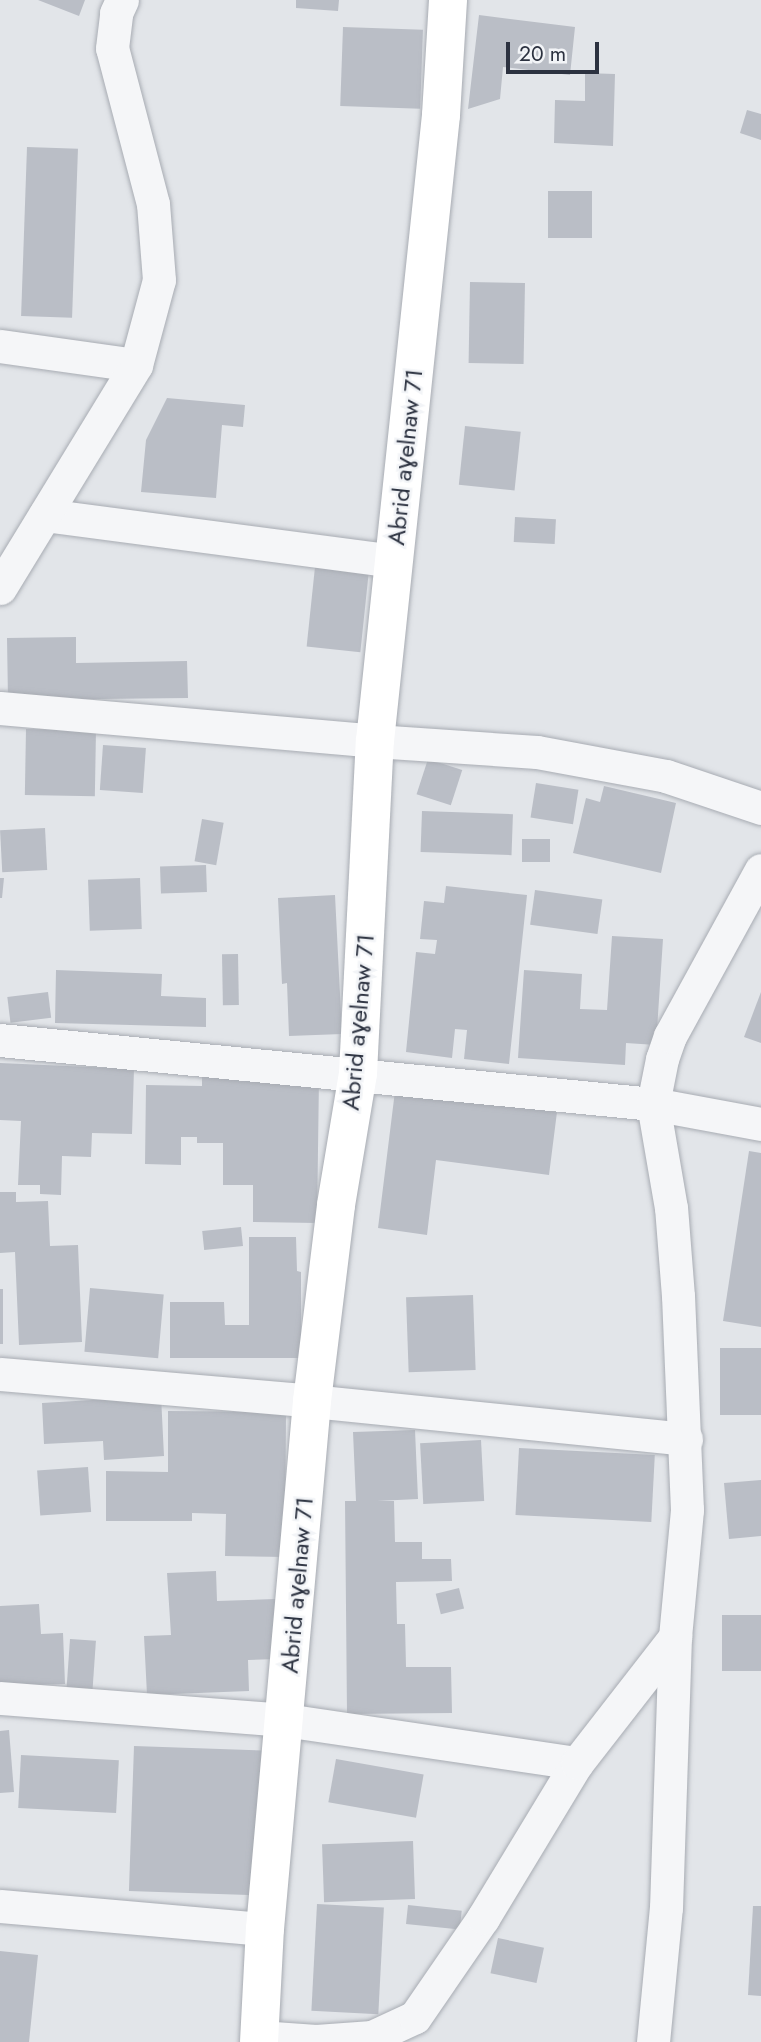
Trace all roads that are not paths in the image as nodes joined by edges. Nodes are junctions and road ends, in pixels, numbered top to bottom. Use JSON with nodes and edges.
{"nodes":[{"id":1,"x":122,"y":0,"type":"edge"},
{"id":2,"x":448,"y":0,"type":"edge"},
{"id":3,"x":0,"y":346,"type":"edge"},
{"id":4,"x":136,"y":365,"type":"junction"},
{"id":5,"x":45,"y":515,"type":"junction"},
{"id":6,"x":394,"y":561,"type":"junction"},
{"id":7,"x":0,"y":587,"type":"edge"},
{"id":8,"x":0,"y":708,"type":"edge"},
{"id":9,"x":375,"y":741,"type":"junction"},
{"id":10,"x":761,"y":808,"type":"edge"},
{"id":11,"x":761,"y":870,"type":"edge"},
{"id":12,"x":0,"y":1040,"type":"edge"},
{"id":13,"x":358,"y":1073,"type":"junction"},
{"id":14,"x":653,"y":1104,"type":"junction"},
{"id":15,"x":761,"y":1124,"type":"edge"},
{"id":16,"x":0,"y":1374,"type":"edge"},
{"id":17,"x":312,"y":1401,"type":"junction"},
{"id":18,"x":686,"y":1439,"type":"junction"},
{"id":19,"x":675,"y":1637,"type":"junction"},
{"id":20,"x":0,"y":1698,"type":"edge"},
{"id":21,"x":285,"y":1720,"type":"junction"},
{"id":22,"x":577,"y":1763,"type":"junction"},
{"id":23,"x":0,"y":1906,"type":"edge"},
{"id":24,"x":265,"y":1929,"type":"junction"},
{"id":25,"x":259,"y":2040,"type":"edge"},
{"id":26,"x":653,"y":2042,"type":"edge"}],
"edges":[{"from":1,"to":4,"type":"street"},
{"from":2,"to":6,"type":"main road","name":"Abrid aɣelnaw 71"},
{"from":3,"to":4,"type":"street"},
{"from":4,"to":5,"type":"street"},
{"from":5,"to":6,"type":"street"},
{"from":5,"to":7,"type":"street"},
{"from":6,"to":9,"type":"main road","name":"Abrid aɣelnaw 71"},
{"from":8,"to":9,"type":"street"},
{"from":9,"to":10,"type":"street"},
{"from":9,"to":13,"type":"main road","name":"Abrid aɣelnaw 71"},
{"from":11,"to":14,"type":"street"},
{"from":12,"to":13,"type":"street"},
{"from":13,"to":14,"type":"street"},
{"from":13,"to":17,"type":"main road","name":"Abrid aɣelnaw 71"},
{"from":14,"to":15,"type":"street"},
{"from":14,"to":18,"type":"street"},
{"from":16,"to":17,"type":"street"},
{"from":17,"to":18,"type":"street"},
{"from":17,"to":21,"type":"main road","name":"Abrid aɣelnaw 71"},
{"from":18,"to":19,"type":"street"},
{"from":19,"to":22,"type":"street"},
{"from":19,"to":26,"type":"street"},
{"from":20,"to":21,"type":"street"},
{"from":21,"to":22,"type":"street"},
{"from":21,"to":24,"type":"main road","name":"Abrid aɣelnaw 71"},
{"from":22,"to":25,"type":"street"},
{"from":23,"to":24,"type":"street"},
{"from":24,"to":25,"type":"main road","name":"Abrid aɣelnaw 71"}]}
